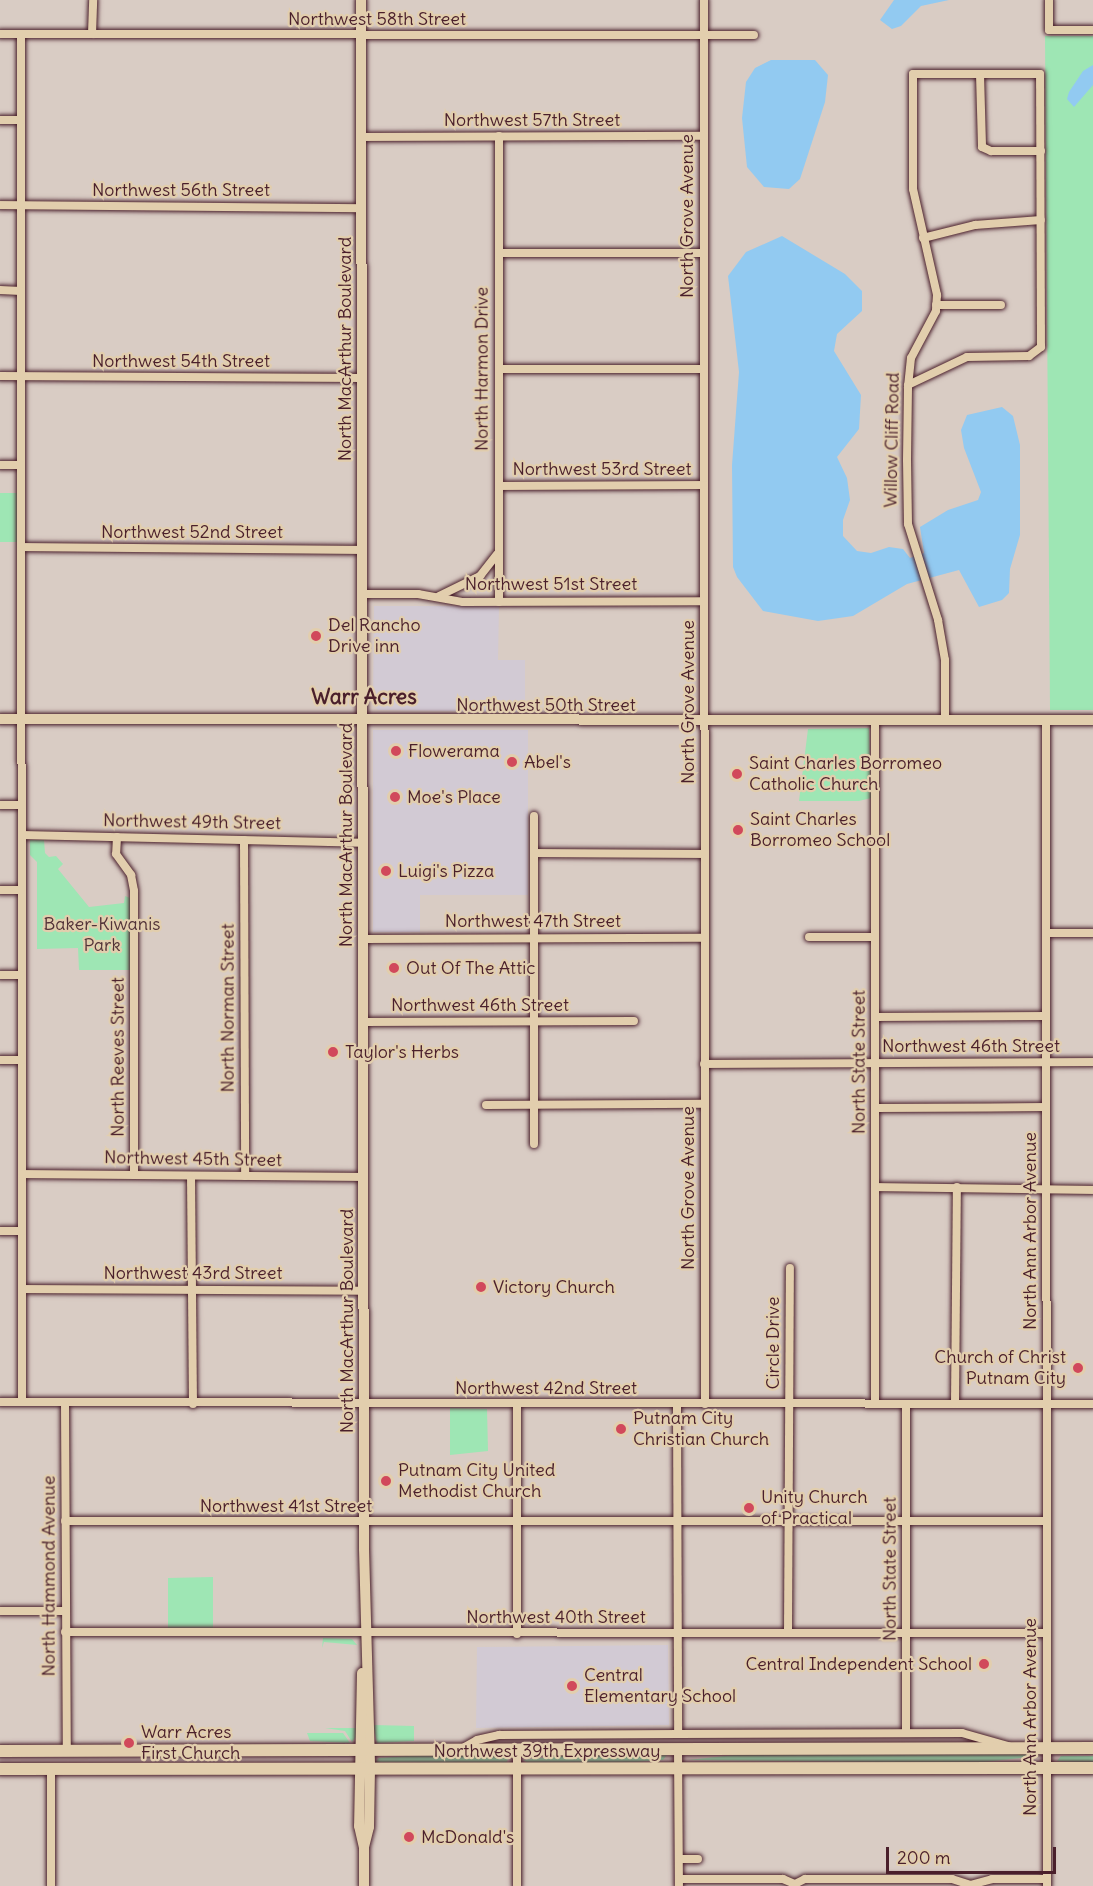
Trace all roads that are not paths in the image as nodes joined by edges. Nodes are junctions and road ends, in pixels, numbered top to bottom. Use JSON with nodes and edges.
{"nodes":[{"id":1,"x":93,"y":0,"type":"edge"},
{"id":2,"x":361,"y":0,"type":"edge"},
{"id":3,"x":704,"y":0,"type":"edge"},
{"id":4,"x":1049,"y":0,"type":"edge"},
{"id":5,"x":1093,"y":30,"type":"edge"},
{"id":6,"x":0,"y":34,"type":"edge"},
{"id":7,"x":21,"y":34,"type":"junction"},
{"id":8,"x":92,"y":34,"type":"junction"},
{"id":9,"x":754,"y":35,"type":"dead end"},
{"id":10,"x":361,"y":36,"type":"junction"},
{"id":11,"x":704,"y":36,"type":"junction"},
{"id":12,"x":980,"y":74,"type":"junction"},
{"id":13,"x":0,"y":120,"type":"edge"},
{"id":14,"x":21,"y":120,"type":"junction"},
{"id":15,"x":499,"y":136,"type":"junction"},
{"id":16,"x":704,"y":136,"type":"junction"},
{"id":17,"x":361,"y":137,"type":"junction"},
{"id":18,"x":1041,"y":151,"type":"junction"},
{"id":19,"x":0,"y":205,"type":"edge"},
{"id":20,"x":21,"y":205,"type":"junction"},
{"id":21,"x":361,"y":208,"type":"junction"},
{"id":22,"x":1041,"y":220,"type":"junction"},
{"id":23,"x":923,"y":238,"type":"junction"},
{"id":24,"x":499,"y":253,"type":"junction"},
{"id":25,"x":704,"y":253,"type":"junction"},
{"id":26,"x":0,"y":290,"type":"edge"},
{"id":27,"x":21,"y":291,"type":"junction"},
{"id":28,"x":936,"y":305,"type":"junction"},
{"id":29,"x":1001,"y":305,"type":"dead end"},
{"id":30,"x":499,"y":369,"type":"junction"},
{"id":31,"x":704,"y":369,"type":"junction"},
{"id":32,"x":0,"y":376,"type":"edge"},
{"id":33,"x":21,"y":377,"type":"junction"},
{"id":34,"x":362,"y":378,"type":"junction"},
{"id":35,"x":908,"y":385,"type":"junction"},
{"id":36,"x":0,"y":465,"type":"edge"},
{"id":37,"x":21,"y":465,"type":"junction"},
{"id":38,"x":704,"y":485,"type":"junction"},
{"id":39,"x":499,"y":486,"type":"junction"},
{"id":40,"x":21,"y":547,"type":"junction"},
{"id":41,"x":362,"y":550,"type":"junction"},
{"id":42,"x":499,"y":550,"type":"junction"},
{"id":43,"x":362,"y":594,"type":"junction"},
{"id":44,"x":439,"y":596,"type":"junction"},
{"id":45,"x":499,"y":602,"type":"junction"},
{"id":46,"x":704,"y":602,"type":"junction"},
{"id":47,"x":0,"y":719,"type":"edge"},
{"id":48,"x":22,"y":719,"type":"junction"},
{"id":49,"x":875,"y":720,"type":"junction"},
{"id":50,"x":945,"y":720,"type":"junction"},
{"id":51,"x":1046,"y":720,"type":"junction"},
{"id":52,"x":1093,"y":720,"type":"edge"},
{"id":53,"x":363,"y":721,"type":"junction"},
{"id":54,"x":704,"y":721,"type":"junction"},
{"id":55,"x":0,"y":805,"type":"edge"},
{"id":56,"x":22,"y":805,"type":"junction"},
{"id":57,"x":534,"y":816,"type":"dead end"},
{"id":58,"x":22,"y":836,"type":"junction"},
{"id":59,"x":117,"y":837,"type":"junction"},
{"id":60,"x":244,"y":840,"type":"junction"},
{"id":61,"x":362,"y":843,"type":"junction"},
{"id":62,"x":534,"y":853,"type":"junction"},
{"id":63,"x":704,"y":854,"type":"junction"},
{"id":64,"x":0,"y":890,"type":"edge"},
{"id":65,"x":21,"y":890,"type":"junction"},
{"id":66,"x":1046,"y":933,"type":"junction"},
{"id":67,"x":1093,"y":933,"type":"edge"},
{"id":68,"x":809,"y":937,"type":"dead end"},
{"id":69,"x":875,"y":937,"type":"junction"},
{"id":70,"x":534,"y":938,"type":"junction"},
{"id":71,"x":704,"y":938,"type":"junction"},
{"id":72,"x":363,"y":939,"type":"junction"},
{"id":73,"x":0,"y":975,"type":"edge"},
{"id":74,"x":21,"y":975,"type":"junction"},
{"id":75,"x":1046,"y":1016,"type":"junction"},
{"id":76,"x":875,"y":1017,"type":"junction"},
{"id":77,"x":534,"y":1021,"type":"junction"},
{"id":78,"x":633,"y":1021,"type":"dead end"},
{"id":79,"x":363,"y":1022,"type":"junction"},
{"id":80,"x":0,"y":1060,"type":"edge"},
{"id":81,"x":22,"y":1060,"type":"junction"},
{"id":82,"x":1046,"y":1062,"type":"junction"},
{"id":83,"x":1093,"y":1062,"type":"edge"},
{"id":84,"x":875,"y":1063,"type":"junction"},
{"id":85,"x":704,"y":1064,"type":"junction"},
{"id":86,"x":704,"y":1104,"type":"junction"},
{"id":87,"x":486,"y":1105,"type":"dead end"},
{"id":88,"x":534,"y":1105,"type":"junction"},
{"id":89,"x":1047,"y":1107,"type":"junction"},
{"id":90,"x":875,"y":1108,"type":"junction"},
{"id":91,"x":534,"y":1144,"type":"dead end"},
{"id":92,"x":22,"y":1174,"type":"junction"},
{"id":93,"x":134,"y":1175,"type":"junction"},
{"id":94,"x":191,"y":1176,"type":"junction"},
{"id":95,"x":245,"y":1176,"type":"junction"},
{"id":96,"x":363,"y":1177,"type":"junction"},
{"id":97,"x":875,"y":1187,"type":"junction"},
{"id":98,"x":957,"y":1187,"type":"junction"},
{"id":99,"x":1046,"y":1188,"type":"junction"},
{"id":100,"x":1093,"y":1190,"type":"edge"},
{"id":101,"x":0,"y":1231,"type":"edge"},
{"id":102,"x":22,"y":1231,"type":"junction"},
{"id":103,"x":790,"y":1268,"type":"dead end"},
{"id":104,"x":22,"y":1289,"type":"junction"},
{"id":105,"x":192,"y":1290,"type":"junction"},
{"id":106,"x":363,"y":1291,"type":"junction"},
{"id":107,"x":0,"y":1402,"type":"edge"},
{"id":108,"x":22,"y":1402,"type":"junction"},
{"id":109,"x":65,"y":1403,"type":"junction"},
{"id":110,"x":193,"y":1404,"type":"junction"},
{"id":111,"x":677,"y":1404,"type":"junction"},
{"id":112,"x":705,"y":1404,"type":"junction"},
{"id":113,"x":789,"y":1404,"type":"junction"},
{"id":114,"x":875,"y":1404,"type":"junction"},
{"id":115,"x":906,"y":1404,"type":"junction"},
{"id":116,"x":955,"y":1404,"type":"junction"},
{"id":117,"x":1047,"y":1404,"type":"junction"},
{"id":118,"x":1093,"y":1404,"type":"edge"},
{"id":119,"x":364,"y":1405,"type":"junction"},
{"id":120,"x":517,"y":1405,"type":"junction"},
{"id":121,"x":65,"y":1521,"type":"junction"},
{"id":122,"x":907,"y":1521,"type":"junction"},
{"id":123,"x":1046,"y":1521,"type":"junction"},
{"id":124,"x":678,"y":1522,"type":"junction"},
{"id":125,"x":785,"y":1522,"type":"junction"},
{"id":126,"x":364,"y":1523,"type":"junction"},
{"id":127,"x":517,"y":1523,"type":"junction"},
{"id":128,"x":0,"y":1611,"type":"edge"},
{"id":129,"x":65,"y":1611,"type":"junction"},
{"id":130,"x":65,"y":1632,"type":"junction"},
{"id":131,"x":788,"y":1633,"type":"junction"},
{"id":132,"x":907,"y":1633,"type":"junction"},
{"id":133,"x":1047,"y":1633,"type":"junction"},
{"id":134,"x":364,"y":1634,"type":"junction"},
{"id":135,"x":517,"y":1634,"type":"junction"},
{"id":136,"x":678,"y":1634,"type":"junction"},
{"id":137,"x":906,"y":1733,"type":"junction"},
{"id":138,"x":678,"y":1734,"type":"junction"},
{"id":139,"x":1093,"y":1748,"type":"edge"},
{"id":140,"x":461,"y":1749,"type":"junction"},
{"id":141,"x":517,"y":1749,"type":"junction"},
{"id":142,"x":1017,"y":1749,"type":"junction"},
{"id":143,"x":1047,"y":1749,"type":"junction"},
{"id":144,"x":0,"y":1750,"type":"edge"},
{"id":145,"x":51,"y":1750,"type":"junction"},
{"id":146,"x":67,"y":1750,"type":"junction"},
{"id":147,"x":364,"y":1750,"type":"junction"},
{"id":148,"x":678,"y":1750,"type":"junction"},
{"id":149,"x":516,"y":1768,"type":"junction"},
{"id":150,"x":1047,"y":1768,"type":"junction"},
{"id":151,"x":1093,"y":1768,"type":"edge"},
{"id":152,"x":0,"y":1769,"type":"edge"},
{"id":153,"x":51,"y":1769,"type":"junction"},
{"id":154,"x":66,"y":1769,"type":"junction"},
{"id":155,"x":364,"y":1769,"type":"junction"},
{"id":156,"x":678,"y":1769,"type":"junction"},
{"id":157,"x":679,"y":1859,"type":"junction"},
{"id":158,"x":698,"y":1859,"type":"dead end"},
{"id":159,"x":684,"y":1883,"type":"edge"},
{"id":160,"x":1031,"y":1883,"type":"edge"},
{"id":161,"x":1047,"y":1883,"type":"edge"},
{"id":162,"x":794,"y":1885,"type":"edge"},
{"id":163,"x":51,"y":1886,"type":"edge"},
{"id":164,"x":364,"y":1886,"type":"edge"},
{"id":165,"x":517,"y":1886,"type":"edge"},
{"id":166,"x":966,"y":1886,"type":"edge"}],
"edges":[{"from":1,"to":8,"type":"street"},
{"from":2,"to":10,"type":"main road","name":"North MacArthur Boulevard"},
{"from":3,"to":11,"type":"street","name":"North Grove Avenue"},
{"from":4,"to":5,"type":"street"},
{"from":6,"to":7,"type":"street","name":"Northwest 58th Street"},
{"from":7,"to":8,"type":"street","name":"Northwest 58th Street"},
{"from":7,"to":14,"type":"street"},
{"from":8,"to":10,"type":"street","name":"Northwest 58th Street"},
{"from":9,"to":11,"type":"street","name":"Northwest 58th Street"},
{"from":10,"to":11,"type":"street","name":"Northwest 58th Street"},
{"from":10,"to":17,"type":"main road","name":"North MacArthur Boulevard"},
{"from":11,"to":16,"type":"street","name":"North Grove Avenue"},
{"from":12,"to":18,"type":"street"},
{"from":12,"to":18,"type":"street"},
{"from":12,"to":23,"type":"street"},
{"from":13,"to":14,"type":"street"},
{"from":14,"to":20,"type":"street"},
{"from":15,"to":16,"type":"street","name":"Northwest 57th Street"},
{"from":15,"to":17,"type":"street","name":"Northwest 57th Street"},
{"from":15,"to":24,"type":"street","name":"North Harmon Drive"},
{"from":16,"to":25,"type":"street","name":"North Grove Avenue"},
{"from":17,"to":21,"type":"main road","name":"North MacArthur Boulevard"},
{"from":18,"to":22,"type":"street"},
{"from":19,"to":20,"type":"street","name":"Northwest 56th Street"},
{"from":20,"to":21,"type":"street","name":"Northwest 56th Street"},
{"from":20,"to":27,"type":"street"},
{"from":21,"to":34,"type":"main road","name":"North MacArthur Boulevard"},
{"from":22,"to":23,"type":"street"},
{"from":22,"to":35,"type":"street"},
{"from":23,"to":28,"type":"street"},
{"from":24,"to":25,"type":"street"},
{"from":24,"to":30,"type":"street","name":"North Harmon Drive"},
{"from":25,"to":31,"type":"street","name":"North Grove Avenue"},
{"from":26,"to":27,"type":"street"},
{"from":27,"to":33,"type":"street"},
{"from":28,"to":29,"type":"street"},
{"from":28,"to":35,"type":"street","name":"Willow Cliff Road"},
{"from":30,"to":31,"type":"street"},
{"from":30,"to":39,"type":"street","name":"North Harmon Drive"},
{"from":31,"to":38,"type":"street","name":"North Grove Avenue"},
{"from":32,"to":33,"type":"street","name":"Northwest 54th Street"},
{"from":33,"to":34,"type":"street","name":"Northwest 54th Street"},
{"from":33,"to":37,"type":"street"},
{"from":34,"to":41,"type":"main road","name":"North MacArthur Boulevard"},
{"from":35,"to":50,"type":"street","name":"Willow Cliff Road"},
{"from":36,"to":37,"type":"street"},
{"from":37,"to":40,"type":"street"},
{"from":38,"to":39,"type":"street","name":"Northwest 53rd Street"},
{"from":38,"to":46,"type":"street","name":"North Grove Avenue"},
{"from":39,"to":42,"type":"street","name":"North Harmon Drive"},
{"from":40,"to":41,"type":"street","name":"Northwest 52nd Street"},
{"from":40,"to":48,"type":"street"},
{"from":41,"to":43,"type":"main road","name":"North MacArthur Boulevard"},
{"from":42,"to":44,"type":"street"},
{"from":42,"to":45,"type":"street","name":"North Harmon Drive"},
{"from":43,"to":44,"type":"street","name":"Northwest 51st Street"},
{"from":43,"to":53,"type":"main road","name":"North MacArthur Boulevard"},
{"from":44,"to":45,"type":"street","name":"Northwest 51st Street"},
{"from":45,"to":46,"type":"street","name":"Northwest 51st Street"},
{"from":46,"to":54,"type":"street","name":"North Grove Avenue"},
{"from":47,"to":48,"type":"main road","name":"Northwest 50th Street"},
{"from":48,"to":53,"type":"main road","name":"Northwest 50th Street"},
{"from":48,"to":56,"type":"street"},
{"from":49,"to":50,"type":"main road","name":"Northwest 50th Street"},
{"from":49,"to":54,"type":"main road","name":"Northwest 50th Street"},
{"from":49,"to":69,"type":"street","name":"North State Street"},
{"from":50,"to":51,"type":"main road","name":"Northwest 50th Street"},
{"from":51,"to":52,"type":"main road","name":"Northwest 50th Street"},
{"from":51,"to":66,"type":"street","name":"North Ann Arbor Avenue"},
{"from":53,"to":54,"type":"main road","name":"Northwest 50th Street"},
{"from":53,"to":61,"type":"main road","name":"North MacArthur Boulevard"},
{"from":54,"to":63,"type":"street","name":"North Grove Avenue"},
{"from":55,"to":56,"type":"street"},
{"from":56,"to":58,"type":"street"},
{"from":57,"to":62,"type":"street"},
{"from":58,"to":59,"type":"street","name":"Northwest 49th Street"},
{"from":58,"to":65,"type":"street"},
{"from":59,"to":60,"type":"street","name":"Northwest 49th Street"},
{"from":59,"to":93,"type":"street","name":"North Reeves Street"},
{"from":60,"to":61,"type":"street","name":"Northwest 49th Street"},
{"from":60,"to":95,"type":"street","name":"North Norman Street"},
{"from":61,"to":72,"type":"main road","name":"North MacArthur Boulevard"},
{"from":62,"to":63,"type":"street"},
{"from":62,"to":70,"type":"street"},
{"from":63,"to":71,"type":"street","name":"North Grove Avenue"},
{"from":64,"to":65,"type":"street"},
{"from":65,"to":74,"type":"street"},
{"from":66,"to":67,"type":"street"},
{"from":66,"to":75,"type":"street","name":"North Ann Arbor Avenue"},
{"from":68,"to":69,"type":"street"},
{"from":69,"to":76,"type":"street","name":"North State Street"},
{"from":70,"to":71,"type":"street","name":"Northwest 47th Street"},
{"from":70,"to":72,"type":"street","name":"Northwest 47th Street"},
{"from":70,"to":77,"type":"street"},
{"from":71,"to":85,"type":"street","name":"North Grove Avenue"},
{"from":72,"to":79,"type":"main road","name":"North MacArthur Boulevard"},
{"from":73,"to":74,"type":"street"},
{"from":74,"to":81,"type":"street"},
{"from":75,"to":76,"type":"street"},
{"from":75,"to":82,"type":"street","name":"North Ann Arbor Avenue"},
{"from":76,"to":84,"type":"street","name":"North State Street"},
{"from":77,"to":78,"type":"street","name":"Northwest 46th Street"},
{"from":77,"to":79,"type":"street","name":"Northwest 46th Street"},
{"from":77,"to":88,"type":"street"},
{"from":79,"to":96,"type":"main road","name":"North MacArthur Boulevard"},
{"from":80,"to":81,"type":"street"},
{"from":81,"to":92,"type":"street"},
{"from":82,"to":83,"type":"street","name":"Northwest 46th Street"},
{"from":82,"to":84,"type":"street","name":"Northwest 46th Street"},
{"from":82,"to":89,"type":"street","name":"North Ann Arbor Avenue"},
{"from":84,"to":85,"type":"street","name":"Northwest 46th Street"},
{"from":84,"to":90,"type":"street","name":"North State Street"},
{"from":85,"to":86,"type":"street","name":"North Grove Avenue"},
{"from":86,"to":88,"type":"street"},
{"from":86,"to":112,"type":"street","name":"North Grove Avenue"},
{"from":87,"to":88,"type":"street"},
{"from":88,"to":91,"type":"street"},
{"from":89,"to":90,"type":"street"},
{"from":89,"to":99,"type":"street","name":"North Ann Arbor Avenue"},
{"from":90,"to":97,"type":"street","name":"North State Street"},
{"from":92,"to":93,"type":"street","name":"Northwest 45th Street"},
{"from":92,"to":102,"type":"street"},
{"from":93,"to":94,"type":"street","name":"Northwest 45th Street"},
{"from":94,"to":95,"type":"street","name":"Northwest 45th Street"},
{"from":94,"to":105,"type":"street"},
{"from":95,"to":96,"type":"street","name":"Northwest 45th Street"},
{"from":96,"to":106,"type":"main road","name":"North MacArthur Boulevard"},
{"from":97,"to":98,"type":"street"},
{"from":97,"to":114,"type":"street","name":"North State Street"},
{"from":98,"to":99,"type":"street"},
{"from":98,"to":116,"type":"street"},
{"from":99,"to":100,"type":"street"},
{"from":99,"to":117,"type":"street","name":"North Ann Arbor Avenue"},
{"from":101,"to":102,"type":"street"},
{"from":102,"to":104,"type":"street"},
{"from":103,"to":113,"type":"street","name":"Circle Drive"},
{"from":104,"to":105,"type":"street","name":"Northwest 43rd Street"},
{"from":104,"to":108,"type":"street"},
{"from":105,"to":106,"type":"street","name":"Northwest 43rd Street"},
{"from":105,"to":110,"type":"street"},
{"from":106,"to":119,"type":"main road","name":"North MacArthur Boulevard"},
{"from":107,"to":108,"type":"street","name":"Northwest 42nd Street"},
{"from":108,"to":109,"type":"street","name":"Northwest 42nd Street"},
{"from":109,"to":110,"type":"street","name":"Northwest 42nd Street"},
{"from":109,"to":121,"type":"street","name":"North Hammond Avenue"},
{"from":110,"to":119,"type":"street","name":"Northwest 42nd Street"},
{"from":111,"to":112,"type":"street","name":"Northwest 42nd Street"},
{"from":111,"to":120,"type":"street","name":"Northwest 42nd Street"},
{"from":111,"to":124,"type":"street"},
{"from":112,"to":113,"type":"street","name":"Northwest 42nd Street"},
{"from":113,"to":114,"type":"street","name":"Northwest 42nd Street"},
{"from":113,"to":125,"type":"street","name":"Circle Drive"},
{"from":114,"to":115,"type":"street","name":"Northwest 42nd Street"},
{"from":115,"to":116,"type":"street","name":"Northwest 42nd Street"},
{"from":115,"to":122,"type":"street","name":"North State Street"},
{"from":116,"to":117,"type":"street","name":"Northwest 42nd Street"},
{"from":117,"to":118,"type":"street","name":"Northwest 42nd Street"},
{"from":117,"to":123,"type":"street","name":"North Ann Arbor Avenue"},
{"from":119,"to":120,"type":"street","name":"Northwest 42nd Street"},
{"from":119,"to":126,"type":"main road","name":"North MacArthur Boulevard"},
{"from":120,"to":127,"type":"street"},
{"from":121,"to":126,"type":"street","name":"Northwest 41st Street"},
{"from":121,"to":129,"type":"street","name":"North Hammond Avenue"},
{"from":122,"to":123,"type":"street","name":"Northwest 41st Street"},
{"from":122,"to":125,"type":"street","name":"Northwest 41st Street"},
{"from":122,"to":132,"type":"street","name":"North State Street"},
{"from":123,"to":133,"type":"street","name":"North Ann Arbor Avenue"},
{"from":124,"to":125,"type":"street","name":"Northwest 41st Street"},
{"from":124,"to":127,"type":"street","name":"Northwest 41st Street"},
{"from":124,"to":136,"type":"street"},
{"from":125,"to":131,"type":"street","name":"Circle Drive"},
{"from":126,"to":127,"type":"street","name":"Northwest 41st Street"},
{"from":126,"to":134,"type":"main road","name":"North MacArthur Boulevard"},
{"from":127,"to":135,"type":"street"},
{"from":128,"to":129,"type":"street"},
{"from":129,"to":130,"type":"street","name":"North Hammond Avenue"},
{"from":130,"to":134,"type":"street","name":"Northwest 40th Street"},
{"from":130,"to":146,"type":"street","name":"North Hammond Avenue"},
{"from":131,"to":132,"type":"street","name":"Northwest 40th Street"},
{"from":131,"to":136,"type":"street","name":"Northwest 40th Street"},
{"from":132,"to":133,"type":"street","name":"Northwest 40th Street"},
{"from":132,"to":137,"type":"street","name":"North State Street"},
{"from":133,"to":143,"type":"street","name":"North Ann Arbor Avenue"},
{"from":134,"to":135,"type":"street","name":"Northwest 40th Street"},
{"from":134,"to":147,"type":"main road","name":"North MacArthur Boulevard"},
{"from":135,"to":136,"type":"street","name":"Northwest 40th Street"},
{"from":136,"to":138,"type":"street"},
{"from":137,"to":138,"type":"street","name":"Northwest 39th Expressway"},
{"from":137,"to":142,"type":"street","name":"Northwest 39th Expressway"},
{"from":138,"to":140,"type":"street","name":"Northwest 39th Expressway"},
{"from":139,"to":143,"type":"highway","name":"Northwest 39th Expressway"},
{"from":140,"to":141,"type":"highway","name":"Northwest 39th Expressway"},
{"from":140,"to":147,"type":"highway","name":"Northwest 39th Expressway"},
{"from":141,"to":148,"type":"highway","name":"Northwest 39th Expressway"},
{"from":141,"to":149,"type":"street"},
{"from":142,"to":143,"type":"highway","name":"Northwest 39th Expressway"},
{"from":142,"to":148,"type":"highway","name":"Northwest 39th Expressway"},
{"from":143,"to":150,"type":"street","name":"North Ann Arbor Avenue"},
{"from":144,"to":145,"type":"highway","name":"Northwest 39th Expressway"},
{"from":145,"to":146,"type":"highway","name":"Northwest 39th Expressway"},
{"from":145,"to":153,"type":"highway"},
{"from":146,"to":147,"type":"highway","name":"Northwest 39th Expressway"},
{"from":146,"to":154,"type":"highway"},
{"from":147,"to":155,"type":"main road","name":"North MacArthur Boulevard"},
{"from":148,"to":156,"type":"street"},
{"from":149,"to":155,"type":"highway","name":"Northwest 39th Expressway"},
{"from":149,"to":156,"type":"highway","name":"Northwest 39th Expressway"},
{"from":149,"to":165,"type":"street"},
{"from":150,"to":151,"type":"highway","name":"Northwest 39th Expressway"},
{"from":150,"to":156,"type":"highway","name":"Northwest 39th Expressway"},
{"from":150,"to":161,"type":"street","name":"North Ann Arbor Avenue"},
{"from":152,"to":153,"type":"highway","name":"Northwest 39th Expressway"},
{"from":153,"to":154,"type":"highway","name":"Northwest 39th Expressway"},
{"from":153,"to":163,"type":"street"},
{"from":154,"to":155,"type":"highway","name":"Northwest 39th Expressway"},
{"from":155,"to":164,"type":"main road","name":"North MacArthur Boulevard"},
{"from":156,"to":157,"type":"street"},
{"from":157,"to":158,"type":"street"},
{"from":157,"to":159,"type":"street"},
{"from":159,"to":162,"type":"street"},
{"from":160,"to":161,"type":"street"},
{"from":160,"to":166,"type":"street"},
{"from":162,"to":166,"type":"street"}]}
